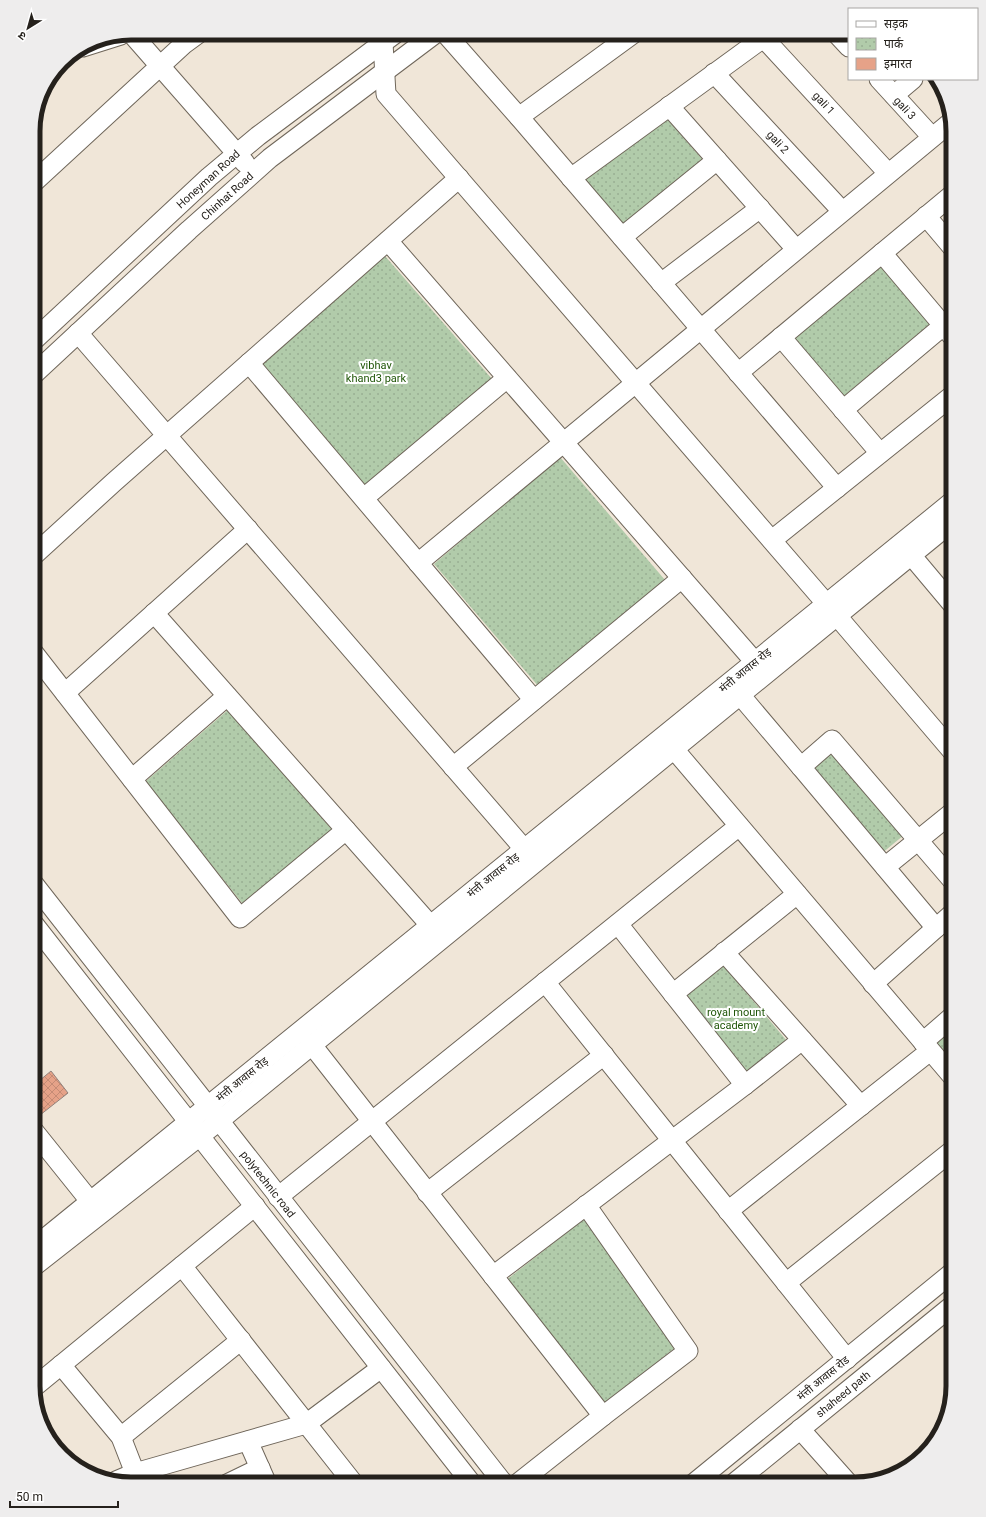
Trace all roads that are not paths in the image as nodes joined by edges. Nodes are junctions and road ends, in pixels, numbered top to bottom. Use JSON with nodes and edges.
{"nodes":[{"id":1,"x":138,"y":40,"type":"edge"},
{"id":2,"x":189,"y":40,"type":"edge"},
{"id":3,"x":387,"y":40,"type":"edge"},
{"id":4,"x":390,"y":40,"type":"edge"},
{"id":5,"x":426,"y":40,"type":"edge"},
{"id":6,"x":451,"y":40,"type":"edge"},
{"id":7,"x":624,"y":40,"type":"edge"},
{"id":8,"x":758,"y":40,"type":"edge"},
{"id":9,"x":768,"y":40,"type":"edge"},
{"id":10,"x":160,"y":66,"type":"junction"},
{"id":11,"x":384,"y":71,"type":"junction"},
{"id":12,"x":714,"y":74,"type":"junction"},
{"id":13,"x":880,"y":80,"type":"edge"},
{"id":14,"x":913,"y":80,"type":"edge"},
{"id":15,"x":894,"y":95,"type":"junction"},
{"id":16,"x":669,"y":106,"type":"junction"},
{"id":17,"x":519,"y":117,"type":"junction"},
{"id":18,"x":946,"y":126,"type":"edge"},
{"id":19,"x":932,"y":137,"type":"junction"},
{"id":20,"x":236,"y":154,"type":"junction"},
{"id":21,"x":717,"y":160,"type":"junction"},
{"id":22,"x":253,"y":173,"type":"junction"},
{"id":23,"x":888,"y":173,"type":"junction"},
{"id":24,"x":40,"y":176,"type":"edge"},
{"id":25,"x":459,"y":178,"type":"junction"},
{"id":26,"x":571,"y":178,"type":"junction"},
{"id":27,"x":946,"y":200,"type":"edge"},
{"id":28,"x":760,"y":208,"type":"junction"},
{"id":29,"x":842,"y":212,"type":"junction"},
{"id":30,"x":926,"y":216,"type":"junction"},
{"id":31,"x":622,"y":237,"type":"junction"},
{"id":32,"x":946,"y":240,"type":"edge"},
{"id":33,"x":388,"y":241,"type":"junction"},
{"id":34,"x":796,"y":249,"type":"junction"},
{"id":35,"x":882,"y":253,"type":"junction"},
{"id":36,"x":662,"y":283,"type":"junction"},
{"id":37,"x":700,"y":329,"type":"junction"},
{"id":38,"x":946,"y":329,"type":"edge"},
{"id":39,"x":78,"y":333,"type":"junction"},
{"id":40,"x":946,"y":333,"type":"edge"},
{"id":41,"x":40,"y":334,"type":"edge"},
{"id":42,"x":781,"y":337,"type":"junction"},
{"id":43,"x":249,"y":363,"type":"junction"},
{"id":44,"x":40,"y":368,"type":"edge"},
{"id":45,"x":738,"y":373,"type":"junction"},
{"id":46,"x":507,"y":378,"type":"junction"},
{"id":47,"x":636,"y":382,"type":"junction"},
{"id":48,"x":946,"y":401,"type":"edge"},
{"id":49,"x":843,"y":410,"type":"junction"},
{"id":50,"x":167,"y":435,"type":"junction"},
{"id":51,"x":564,"y":442,"type":"junction"},
{"id":52,"x":880,"y":453,"type":"junction"},
{"id":53,"x":837,"y":488,"type":"junction"},
{"id":54,"x":364,"y":498,"type":"junction"},
{"id":55,"x":946,"y":507,"type":"edge"},
{"id":56,"x":946,"y":527,"type":"edge"},
{"id":57,"x":248,"y":529,"type":"junction"},
{"id":58,"x":772,"y":540,"type":"junction"},
{"id":59,"x":40,"y":550,"type":"edge"},
{"id":60,"x":911,"y":555,"type":"junction"},
{"id":61,"x":418,"y":563,"type":"junction"},
{"id":62,"x":682,"y":578,"type":"junction"},
{"id":63,"x":946,"y":596,"type":"edge"},
{"id":64,"x":832,"y":610,"type":"junction"},
{"id":65,"x":154,"y":614,"type":"junction"},
{"id":66,"x":40,"y":661,"type":"edge"},
{"id":67,"x":755,"y":662,"type":"junction"},
{"id":68,"x":65,"y":693,"type":"junction"},
{"id":69,"x":227,"y":696,"type":"junction"},
{"id":70,"x":739,"y":696,"type":"junction"},
{"id":71,"x":534,"y":700,"type":"junction"},
{"id":72,"x":669,"y":743,"type":"junction"},
{"id":73,"x":946,"y":744,"type":"edge"},
{"id":74,"x":454,"y":767,"type":"junction"},
{"id":75,"x":800,"y":767,"type":"junction"},
{"id":76,"x":132,"y":779,"type":"junction"},
{"id":77,"x":946,"y":818,"type":"edge"},
{"id":78,"x":739,"y":826,"type":"junction"},
{"id":79,"x":346,"y":830,"type":"junction"},
{"id":80,"x":918,"y":840,"type":"junction"},
{"id":81,"x":530,"y":856,"type":"junction"},
{"id":82,"x":885,"y":867,"type":"junction"},
{"id":83,"x":946,"y":873,"type":"edge"},
{"id":84,"x":40,"y":892,"type":"edge"},
{"id":85,"x":797,"y":894,"type":"junction"},
{"id":86,"x":946,"y":919,"type":"edge"},
{"id":87,"x":618,"y":924,"type":"junction"},
{"id":88,"x":936,"y":928,"type":"junction"},
{"id":89,"x":40,"y":932,"type":"edge"},
{"id":90,"x":435,"y":934,"type":"junction"},
{"id":91,"x":724,"y":952,"type":"junction"},
{"id":92,"x":545,"y":982,"type":"junction"},
{"id":93,"x":873,"y":984,"type":"junction"},
{"id":94,"x":673,"y":994,"type":"junction"},
{"id":95,"x":946,"y":1024,"type":"edge"},
{"id":96,"x":802,"y":1040,"type":"junction"},
{"id":97,"x":312,"y":1045,"type":"junction"},
{"id":98,"x":926,"y":1046,"type":"junction"},
{"id":99,"x":604,"y":1055,"type":"junction"},
{"id":100,"x":946,"y":1070,"type":"edge"},
{"id":101,"x":745,"y":1085,"type":"junction"},
{"id":102,"x":861,"y":1106,"type":"junction"},
{"id":103,"x":213,"y":1114,"type":"junction"},
{"id":104,"x":372,"y":1122,"type":"junction"},
{"id":105,"x":194,"y":1129,"type":"junction"},
{"id":106,"x":40,"y":1139,"type":"edge"},
{"id":107,"x":672,"y":1140,"type":"junction"},
{"id":108,"x":946,"y":1156,"type":"edge"},
{"id":109,"x":427,"y":1193,"type":"junction"},
{"id":110,"x":278,"y":1197,"type":"junction"},
{"id":111,"x":586,"y":1205,"type":"junction"},
{"id":112,"x":255,"y":1206,"type":"junction"},
{"id":113,"x":95,"y":1208,"type":"junction"},
{"id":114,"x":728,"y":1211,"type":"junction"},
{"id":115,"x":40,"y":1243,"type":"edge"},
{"id":116,"x":40,"y":1260,"type":"edge"},
{"id":117,"x":182,"y":1266,"type":"junction"},
{"id":118,"x":493,"y":1276,"type":"junction"},
{"id":119,"x":946,"y":1278,"type":"edge"},
{"id":120,"x":786,"y":1283,"type":"junction"},
{"id":121,"x":946,"y":1311,"type":"edge"},
{"id":122,"x":241,"y":1340,"type":"junction"},
{"id":123,"x":847,"y":1359,"type":"junction"},
{"id":124,"x":61,"y":1365,"type":"junction"},
{"id":125,"x":381,"y":1368,"type":"junction"},
{"id":126,"x":40,"y":1382,"type":"edge"},
{"id":127,"x":603,"y":1416,"type":"junction"},
{"id":128,"x":306,"y":1424,"type":"junction"},
{"id":129,"x":800,"y":1429,"type":"junction"},
{"id":130,"x":120,"y":1436,"type":"junction"},
{"id":131,"x":248,"y":1441,"type":"junction"},
{"id":132,"x":141,"y":1476,"type":"edge"},
{"id":133,"x":264,"y":1476,"type":"edge"},
{"id":134,"x":348,"y":1477,"type":"edge"},
{"id":135,"x":467,"y":1477,"type":"edge"},
{"id":136,"x":498,"y":1477,"type":"edge"},
{"id":137,"x":526,"y":1477,"type":"edge"},
{"id":138,"x":702,"y":1477,"type":"edge"},
{"id":139,"x":742,"y":1477,"type":"edge"},
{"id":140,"x":843,"y":1477,"type":"edge"}],
"edges":[{"from":1,"to":10,"type":"street"},
{"from":2,"to":10,"type":"street"},
{"from":3,"to":20,"type":"street","name":"Honeyman Road"},
{"from":4,"to":11,"type":"street"},
{"from":5,"to":11,"type":"street","name":"Chinhat Road"},
{"from":6,"to":17,"type":"street"},
{"from":7,"to":17,"type":"street"},
{"from":8,"to":12,"type":"street"},
{"from":9,"to":23,"type":"street","name":"gali 1"},
{"from":10,"to":20,"type":"street"},
{"from":10,"to":24,"type":"street"},
{"from":11,"to":22,"type":"street","name":"Chinhat Road"},
{"from":11,"to":25,"type":"street"},
{"from":12,"to":16,"type":"street"},
{"from":12,"to":29,"type":"street","name":"gali 2"},
{"from":13,"to":15,"type":"street","name":"gali 3"},
{"from":14,"to":15,"type":"street"},
{"from":15,"to":19,"type":"street","name":"gali 3"},
{"from":16,"to":21,"type":"street"},
{"from":16,"to":26,"type":"street"},
{"from":17,"to":26,"type":"street"},
{"from":18,"to":19,"type":"street"},
{"from":19,"to":23,"type":"street"},
{"from":20,"to":22,"type":"street"},
{"from":20,"to":41,"type":"street","name":"Honeyman Road"},
{"from":21,"to":28,"type":"street"},
{"from":21,"to":31,"type":"street"},
{"from":22,"to":39,"type":"street","name":"Chinhat Road"},
{"from":23,"to":29,"type":"street"},
{"from":25,"to":33,"type":"street"},
{"from":25,"to":47,"type":"street"},
{"from":26,"to":31,"type":"street"},
{"from":27,"to":30,"type":"street"},
{"from":28,"to":34,"type":"street"},
{"from":28,"to":36,"type":"street"},
{"from":29,"to":34,"type":"street"},
{"from":30,"to":32,"type":"street"},
{"from":30,"to":35,"type":"street"},
{"from":31,"to":36,"type":"street"},
{"from":33,"to":43,"type":"street"},
{"from":33,"to":46,"type":"street"},
{"from":34,"to":37,"type":"street"},
{"from":35,"to":38,"type":"street"},
{"from":35,"to":42,"type":"street"},
{"from":36,"to":37,"type":"street"},
{"from":37,"to":45,"type":"street"},
{"from":37,"to":47,"type":"street"},
{"from":39,"to":44,"type":"street","name":"Chinhat Road"},
{"from":39,"to":50,"type":"street"},
{"from":40,"to":49,"type":"street"},
{"from":42,"to":45,"type":"street"},
{"from":42,"to":49,"type":"street"},
{"from":43,"to":50,"type":"street"},
{"from":43,"to":54,"type":"street"},
{"from":45,"to":53,"type":"street"},
{"from":46,"to":51,"type":"street"},
{"from":46,"to":54,"type":"street"},
{"from":47,"to":51,"type":"street"},
{"from":47,"to":58,"type":"street"},
{"from":48,"to":52,"type":"street"},
{"from":49,"to":52,"type":"street"},
{"from":50,"to":57,"type":"street"},
{"from":50,"to":59,"type":"street"},
{"from":51,"to":61,"type":"street"},
{"from":51,"to":62,"type":"street"},
{"from":52,"to":53,"type":"street"},
{"from":53,"to":58,"type":"street"},
{"from":54,"to":61,"type":"street"},
{"from":55,"to":64,"type":"street","name":"मंत्ती आवास रोड़"},
{"from":56,"to":60,"type":"street"},
{"from":57,"to":65,"type":"street"},
{"from":57,"to":74,"type":"street"},
{"from":58,"to":64,"type":"street"},
{"from":60,"to":63,"type":"street"},
{"from":60,"to":64,"type":"street"},
{"from":61,"to":71,"type":"street"},
{"from":62,"to":67,"type":"street"},
{"from":62,"to":71,"type":"street"},
{"from":64,"to":67,"type":"street","name":"मंत्ती आवास रोड़"},
{"from":64,"to":70,"type":"street"},
{"from":64,"to":73,"type":"street"},
{"from":65,"to":68,"type":"street"},
{"from":65,"to":69,"type":"street"},
{"from":66,"to":68,"type":"street"},
{"from":67,"to":72,"type":"street","name":"मंत्ती आवास रोड़"},
{"from":68,"to":76,"type":"street"},
{"from":69,"to":76,"type":"street"},
{"from":69,"to":79,"type":"street"},
{"from":70,"to":72,"type":"street"},
{"from":70,"to":75,"type":"street"},
{"from":71,"to":74,"type":"street"},
{"from":72,"to":78,"type":"street"},
{"from":72,"to":81,"type":"street","name":"मंत्ती आवास रोड़"},
{"from":74,"to":81,"type":"street"},
{"from":75,"to":80,"type":"street"},
{"from":75,"to":82,"type":"street"},
{"from":76,"to":79,"type":"street"},
{"from":77,"to":80,"type":"street"},
{"from":78,"to":85,"type":"street"},
{"from":78,"to":87,"type":"street"},
{"from":79,"to":90,"type":"street"},
{"from":80,"to":82,"type":"street"},
{"from":80,"to":83,"type":"street"},
{"from":81,"to":90,"type":"street","name":"मंत्ती आवास रोड़"},
{"from":82,"to":88,"type":"street"},
{"from":84,"to":103,"type":"street","name":"polytechnic road"},
{"from":85,"to":91,"type":"street"},
{"from":85,"to":93,"type":"street"},
{"from":86,"to":88,"type":"street"},
{"from":87,"to":92,"type":"street"},
{"from":87,"to":94,"type":"street"},
{"from":88,"to":93,"type":"street"},
{"from":89,"to":105,"type":"street"},
{"from":90,"to":97,"type":"street"},
{"from":90,"to":103,"type":"street","name":"मंत्ती आवास रोड़"},
{"from":91,"to":94,"type":"street"},
{"from":91,"to":96,"type":"street"},
{"from":92,"to":99,"type":"street"},
{"from":92,"to":104,"type":"street"},
{"from":93,"to":98,"type":"street"},
{"from":94,"to":101,"type":"street"},
{"from":95,"to":98,"type":"street"},
{"from":96,"to":101,"type":"street"},
{"from":96,"to":102,"type":"street"},
{"from":97,"to":103,"type":"street"},
{"from":97,"to":104,"type":"street"},
{"from":98,"to":100,"type":"street"},
{"from":98,"to":102,"type":"street"},
{"from":99,"to":107,"type":"street"},
{"from":99,"to":109,"type":"street"},
{"from":101,"to":107,"type":"street"},
{"from":102,"to":114,"type":"street"},
{"from":103,"to":105,"type":"street","name":"मंत्ती आवास रोड़"},
{"from":103,"to":110,"type":"street","name":"polytechnic road"},
{"from":104,"to":109,"type":"street"},
{"from":104,"to":110,"type":"street"},
{"from":105,"to":112,"type":"street"},
{"from":105,"to":113,"type":"street","name":"मंत्ती आवास रोड़"},
{"from":106,"to":113,"type":"street"},
{"from":107,"to":111,"type":"street"},
{"from":107,"to":114,"type":"street"},
{"from":108,"to":120,"type":"street"},
{"from":109,"to":118,"type":"street"},
{"from":110,"to":136,"type":"street","name":"polytechnic road"},
{"from":111,"to":118,"type":"street"},
{"from":111,"to":127,"type":"street"},
{"from":112,"to":117,"type":"street"},
{"from":112,"to":125,"type":"street"},
{"from":113,"to":115,"type":"street"},
{"from":113,"to":116,"type":"street"},
{"from":114,"to":120,"type":"street"},
{"from":117,"to":122,"type":"street"},
{"from":117,"to":124,"type":"street"},
{"from":118,"to":127,"type":"street"},
{"from":119,"to":123,"type":"street","name":"मंत्ती आवास रोड"},
{"from":120,"to":123,"type":"street"},
{"from":121,"to":129,"type":"street","name":"shaheed path"},
{"from":122,"to":128,"type":"street"},
{"from":122,"to":130,"type":"street"},
{"from":123,"to":138,"type":"street","name":"मंत्ती आवास रोड"},
{"from":124,"to":126,"type":"street"},
{"from":124,"to":130,"type":"street"},
{"from":125,"to":128,"type":"street"},
{"from":125,"to":135,"type":"street"},
{"from":127,"to":137,"type":"street"},
{"from":128,"to":131,"type":"street"},
{"from":128,"to":134,"type":"street"},
{"from":129,"to":139,"type":"street","name":"shaheed path"},
{"from":129,"to":140,"type":"street"},
{"from":130,"to":132,"type":"street"},
{"from":131,"to":132,"type":"street"},
{"from":131,"to":133,"type":"street"}]}
